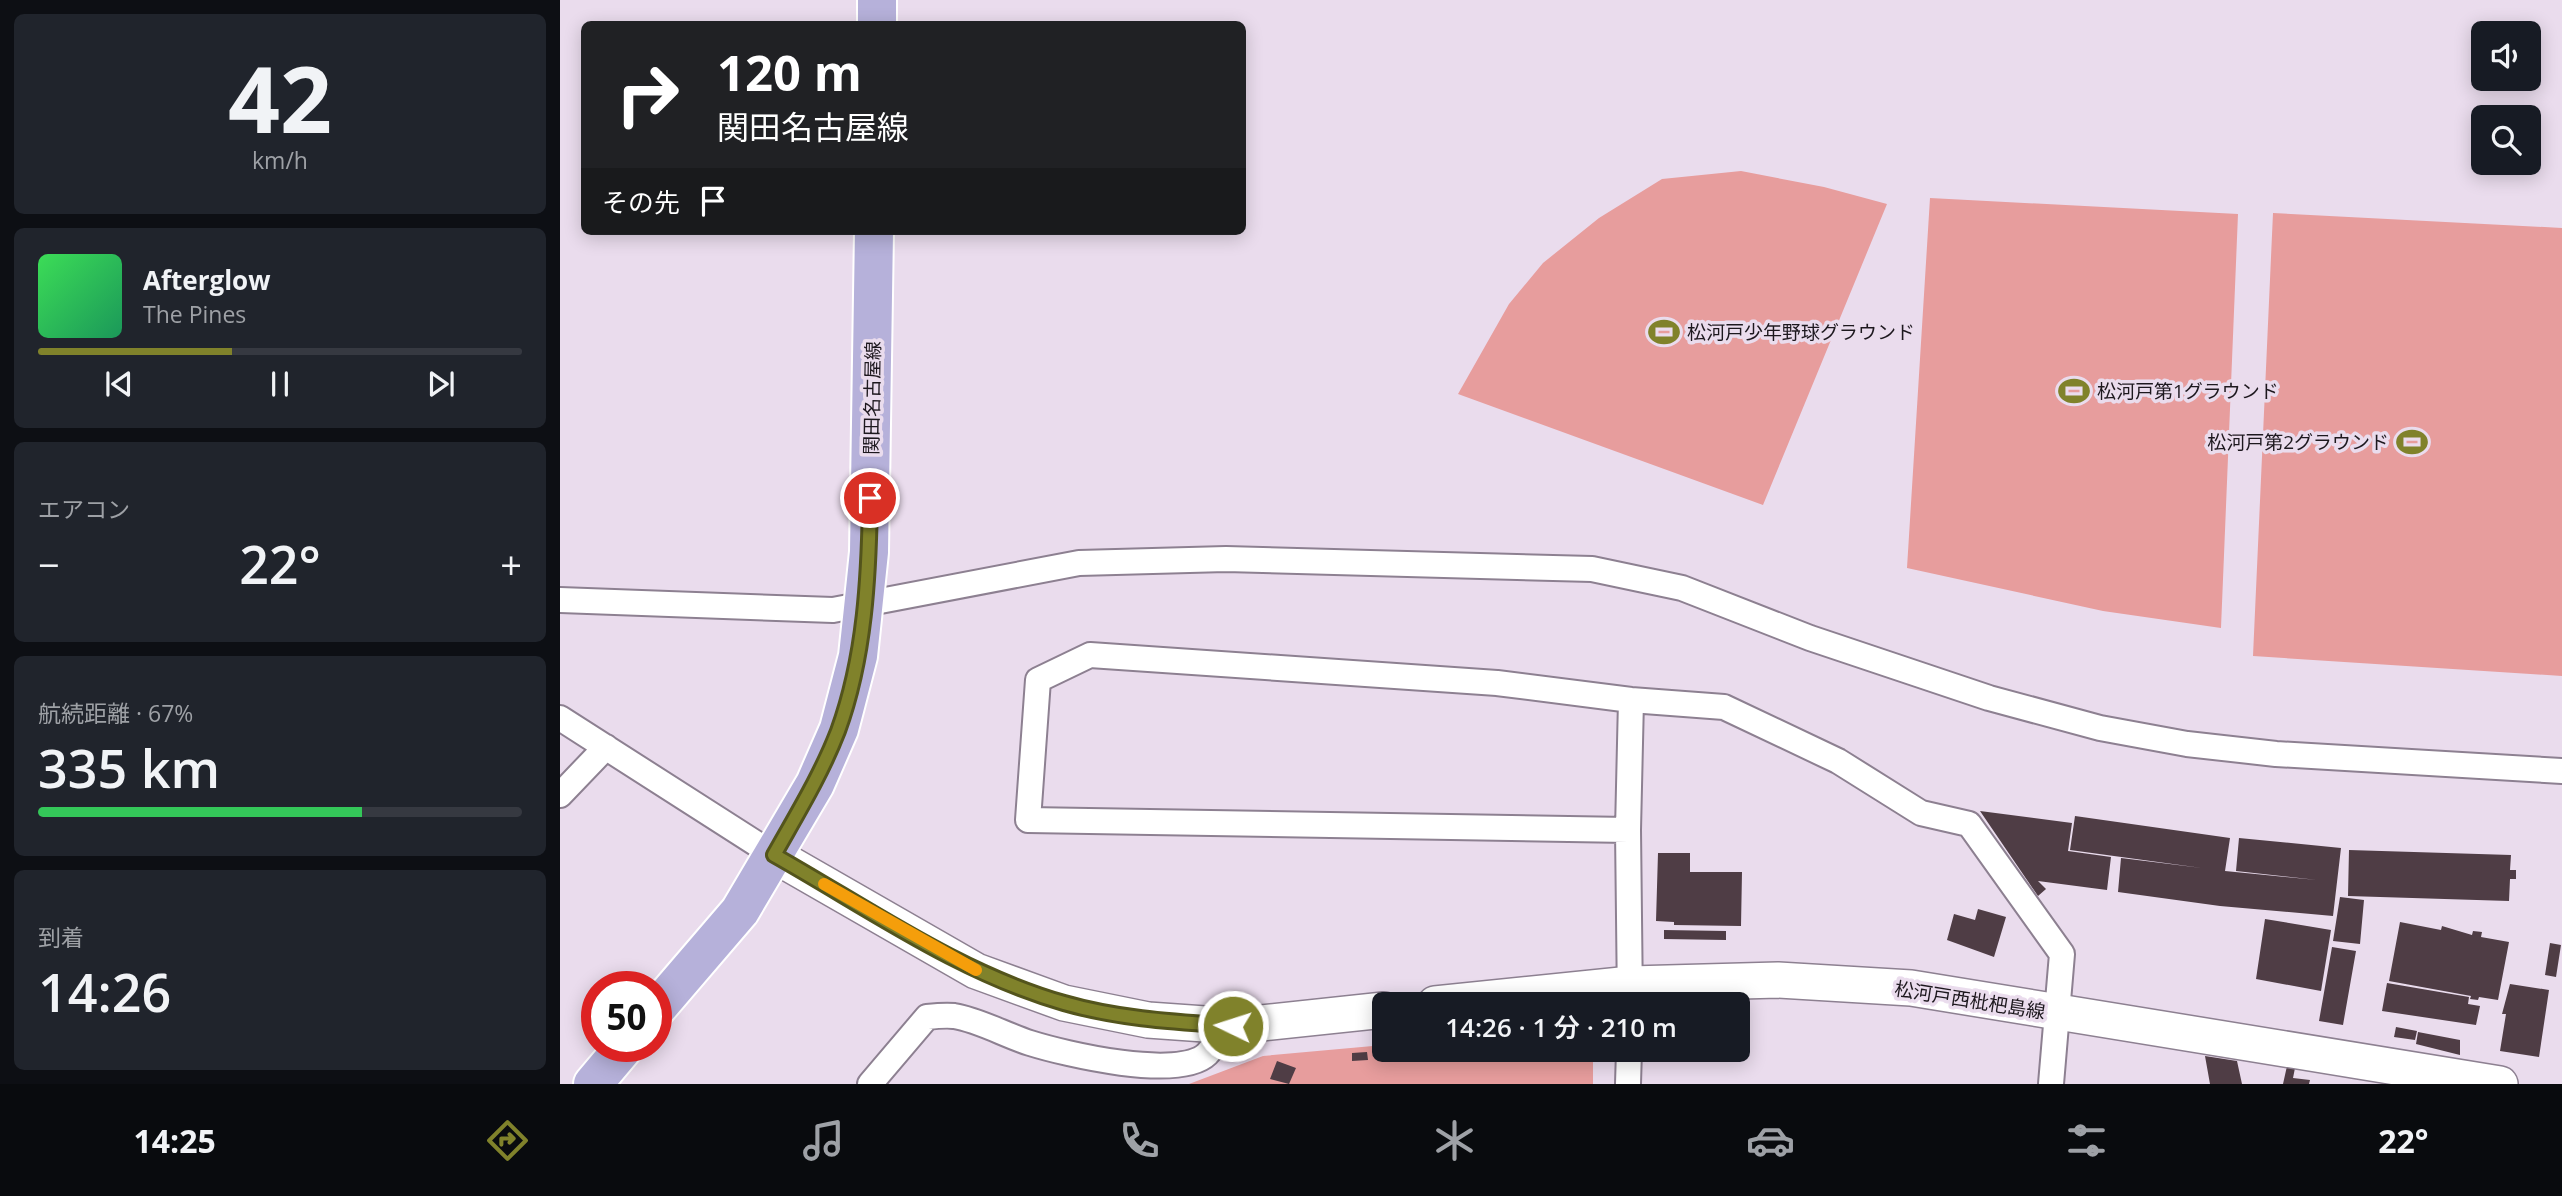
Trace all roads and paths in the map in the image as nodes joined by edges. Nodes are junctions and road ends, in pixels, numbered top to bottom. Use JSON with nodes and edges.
{"nodes":[{"id":1,"x":877,"y":0,"type":"edge"},
{"id":2,"x":877,"y":21,"type":"edge"},
{"id":3,"x":874,"y":235,"type":"edge"},
{"id":4,"x":560,"y":600,"type":"edge"},
{"id":5,"x":865,"y":606,"type":"junction"},
{"id":6,"x":1631,"y":700,"type":"junction"},
{"id":7,"x":560,"y":718,"type":"edge"},
{"id":8,"x":606,"y":747,"type":"junction"},
{"id":9,"x":2562,"y":771,"type":"edge"},
{"id":10,"x":560,"y":796,"type":"edge"},
{"id":11,"x":1628,"y":830,"type":"junction"},
{"id":12,"x":774,"y":855,"type":"junction"},
{"id":13,"x":672,"y":990,"type":"edge"},
{"id":14,"x":1630,"y":992,"type":"edge"},
{"id":15,"x":1653,"y":992,"type":"edge"},
{"id":16,"x":1372,"y":1011,"type":"edge"},
{"id":17,"x":2057,"y":1014,"type":"junction"},
{"id":18,"x":1221,"y":1025,"type":"junction"},
{"id":19,"x":612,"y":1062,"type":"edge"},
{"id":20,"x":1629,"y":1062,"type":"edge"},
{"id":21,"x":593,"y":1084,"type":"edge"},
{"id":22,"x":870,"y":1084,"type":"edge"},
{"id":23,"x":1628,"y":1084,"type":"edge"},
{"id":24,"x":2051,"y":1084,"type":"edge"},
{"id":25,"x":2500,"y":1084,"type":"edge"}],
"edges":[{"from":1,"to":2,"type":"main road"},
{"from":3,"to":5,"type":"main road","name":"関田名古屋線"},
{"from":4,"to":5,"type":"street"},
{"from":5,"to":9,"type":"street"},
{"from":5,"to":12,"type":"main road","name":"関田名古屋線"},
{"from":6,"to":11,"type":"street"},
{"from":6,"to":11,"type":"street"},
{"from":6,"to":17,"type":"street"},
{"from":7,"to":8,"type":"street"},
{"from":8,"to":10,"type":"street"},
{"from":8,"to":12,"type":"street"},
{"from":11,"to":14,"type":"street"},
{"from":12,"to":13,"type":"main road","name":"関田名古屋線"},
{"from":12,"to":18,"type":"main road"},
{"from":15,"to":17,"type":"main road","name":"松河戸西枇杷島線"},
{"from":16,"to":18,"type":"main road"},
{"from":17,"to":24,"type":"street"},
{"from":17,"to":25,"type":"main road","name":"松河戸西枇杷島線"},
{"from":18,"to":22,"type":"street"},
{"from":19,"to":21,"type":"main road"},
{"from":20,"to":23,"type":"street"}]}
